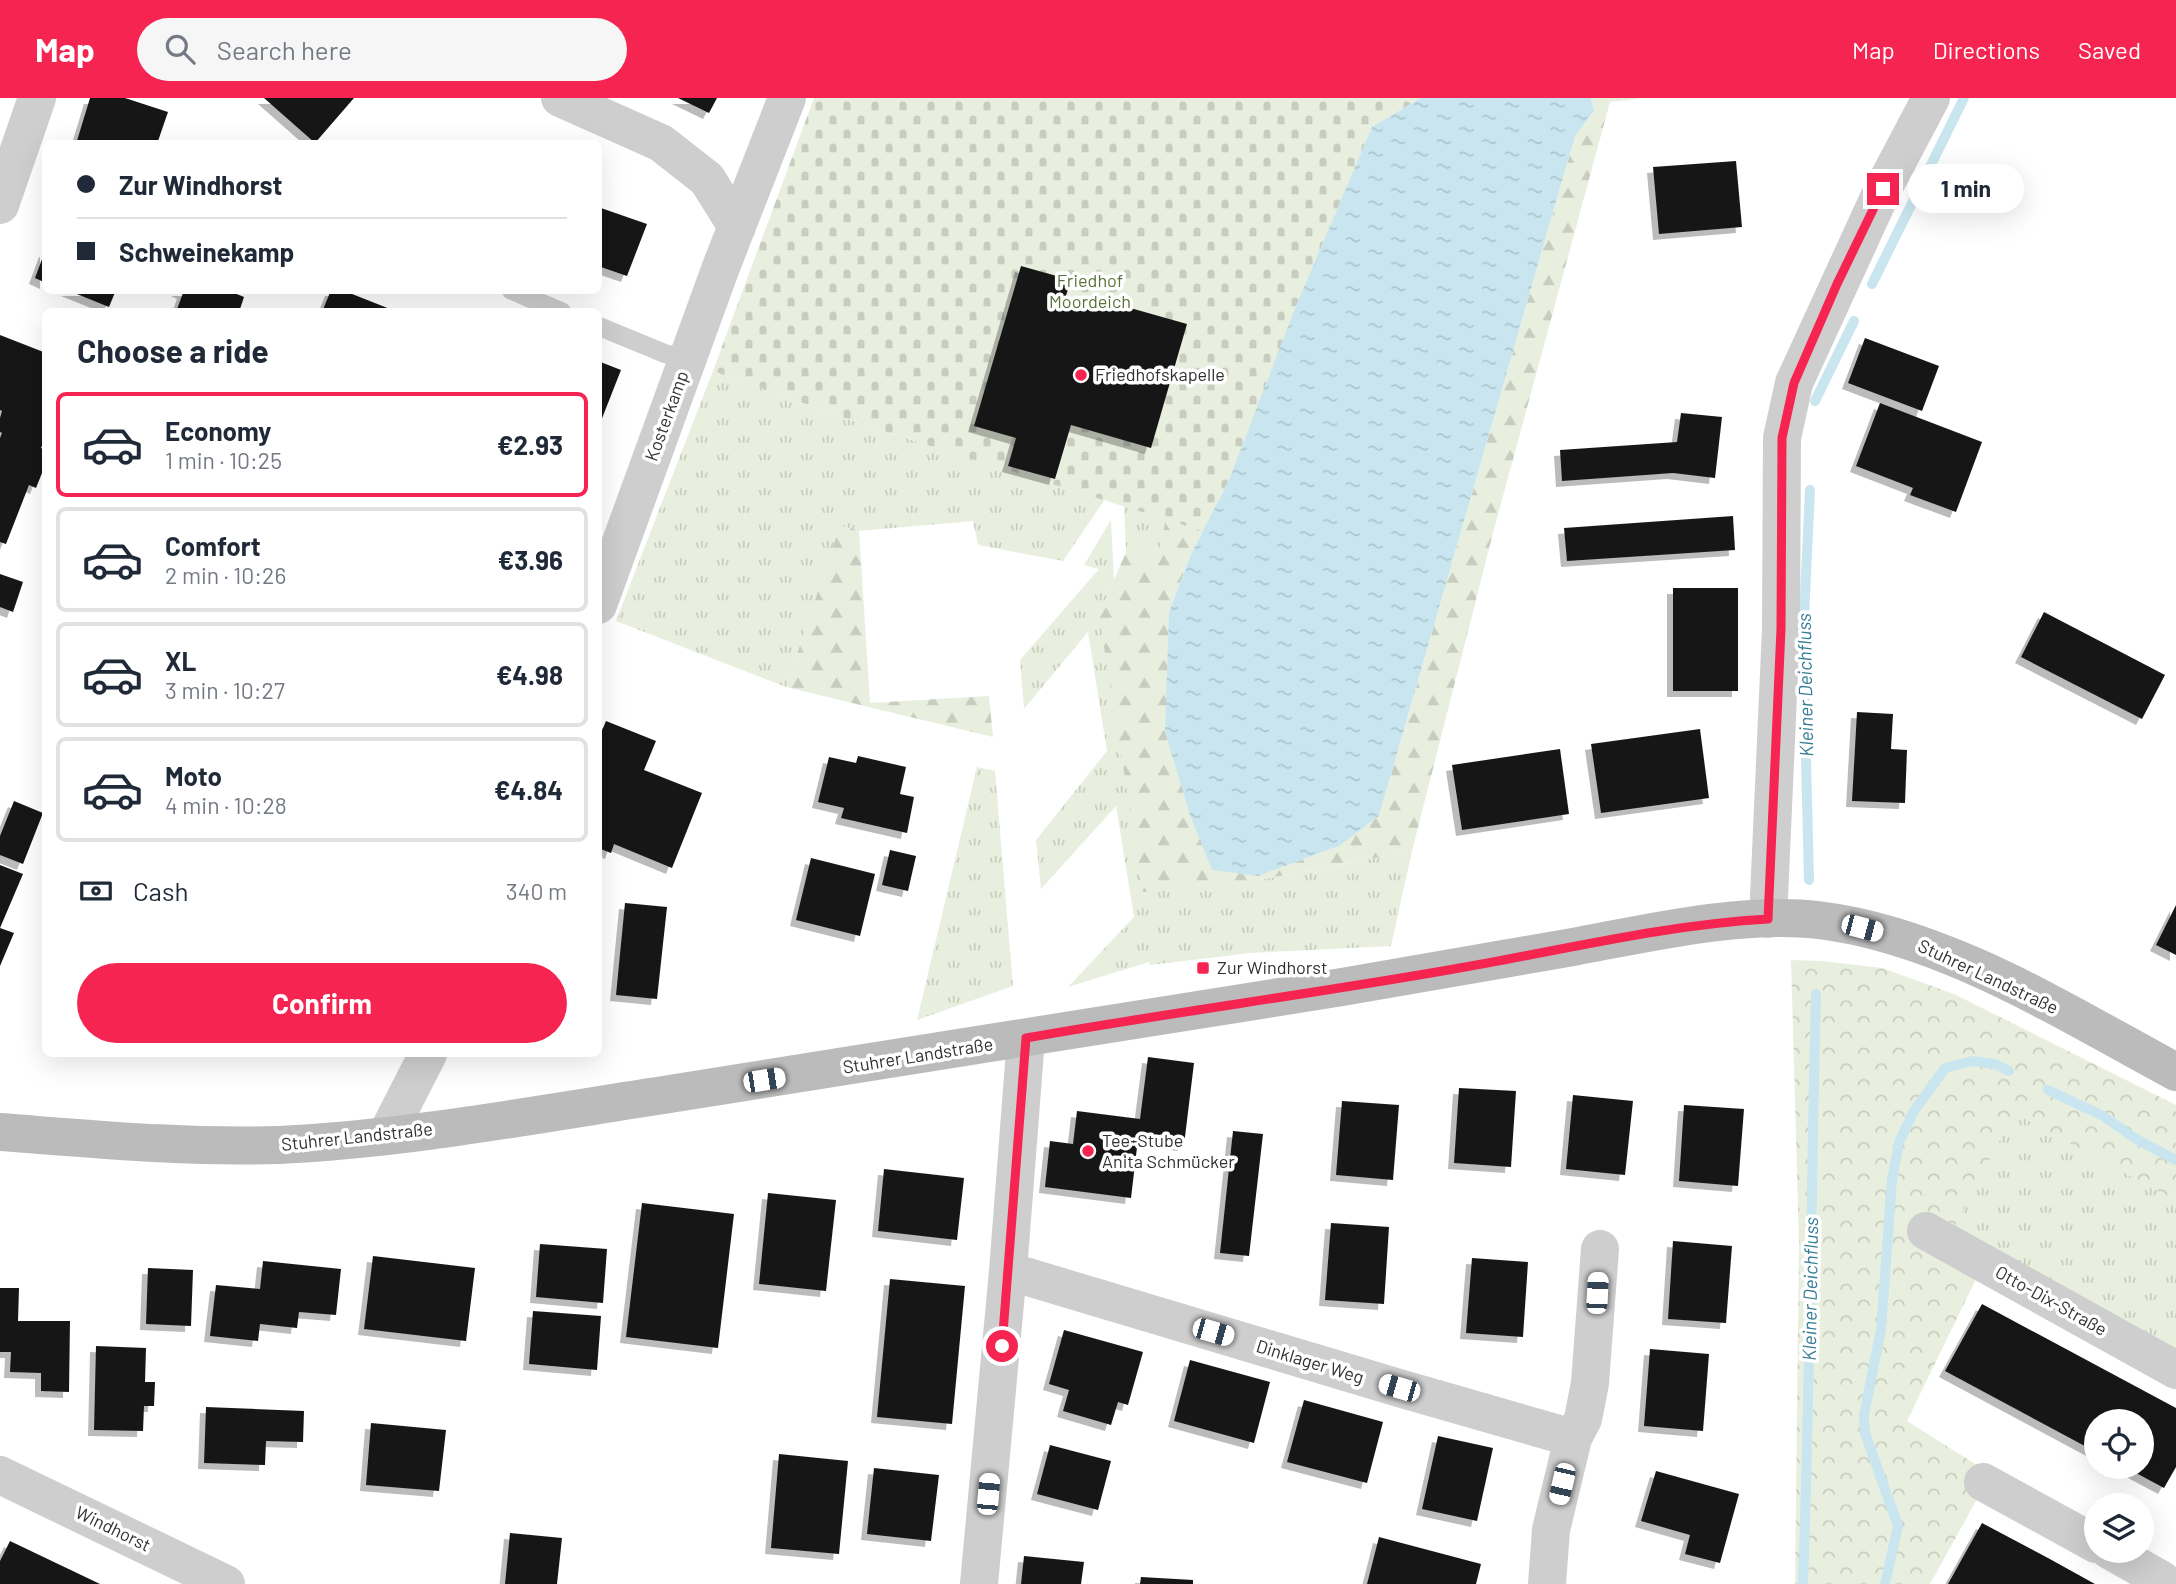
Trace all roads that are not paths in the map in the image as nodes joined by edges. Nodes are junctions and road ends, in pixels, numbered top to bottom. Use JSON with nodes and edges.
{"nodes":[{"id":1,"x":37,"y":98,"type":"edge"},
{"id":2,"x":560,"y":98,"type":"edge"},
{"id":3,"x":787,"y":98,"type":"edge"},
{"id":4,"x":1931,"y":98,"type":"edge"},
{"id":5,"x":0,"y":205,"type":"edge"},
{"id":6,"x":737,"y":227,"type":"junction"},
{"id":7,"x":520,"y":294,"type":"edge"},
{"id":8,"x":553,"y":308,"type":"edge"},
{"id":9,"x":602,"y":328,"type":"edge"},
{"id":10,"x":688,"y":358,"type":"junction"},
{"id":11,"x":602,"y":594,"type":"edge"},
{"id":12,"x":1768,"y":919,"type":"junction"},
{"id":13,"x":1026,"y":1038,"type":"junction"},
{"id":14,"x":426,"y":1057,"type":"edge"},
{"id":15,"x":2176,"y":1072,"type":"edge"},
{"id":16,"x":0,"y":1132,"type":"edge"},
{"id":17,"x":386,"y":1136,"type":"junction"},
{"id":18,"x":1926,"y":1231,"type":"dead end"},
{"id":19,"x":1600,"y":1249,"type":"dead end"},
{"id":20,"x":1009,"y":1271,"type":"junction"},
{"id":21,"x":2176,"y":1370,"type":"edge"},
{"id":22,"x":1573,"y":1437,"type":"junction"},
{"id":23,"x":0,"y":1475,"type":"edge"},
{"id":24,"x":1983,"y":1482,"type":"dead end"},
{"id":25,"x":2084,"y":1537,"type":"edge"},
{"id":26,"x":2141,"y":1563,"type":"edge"},
{"id":27,"x":164,"y":1570,"type":"edge"},
{"id":28,"x":2166,"y":1573,"type":"edge"},
{"id":29,"x":226,"y":1584,"type":"edge"},
{"id":30,"x":979,"y":1584,"type":"edge"},
{"id":31,"x":1547,"y":1584,"type":"edge"}],
"edges":[{"from":1,"to":5,"type":"street"},
{"from":2,"to":6,"type":"street"},
{"from":3,"to":6,"type":"street","name":"Kosterkamp"},
{"from":4,"to":12,"type":"street"},
{"from":6,"to":10,"type":"street","name":"Kosterkamp"},
{"from":7,"to":8,"type":"lane"},
{"from":9,"to":10,"type":"lane"},
{"from":10,"to":11,"type":"street","name":"Kosterkamp"},
{"from":12,"to":13,"type":"main road","name":"Stuhrer Landstraße"},
{"from":12,"to":15,"type":"main road","name":"Stuhrer Landstraße"},
{"from":13,"to":17,"type":"main road","name":"Stuhrer Landstraße"},
{"from":13,"to":20,"type":"street"},
{"from":14,"to":17,"type":"street"},
{"from":16,"to":17,"type":"main road","name":"Stuhrer Landstraße"},
{"from":18,"to":21,"type":"street","name":"Otto-Dix-Straße"},
{"from":19,"to":22,"type":"street"},
{"from":20,"to":22,"type":"street","name":"Dinklager Weg"},
{"from":20,"to":30,"type":"street"},
{"from":22,"to":31,"type":"street"},
{"from":23,"to":27,"type":"street","name":"Windhorst"},
{"from":24,"to":25,"type":"street"},
{"from":26,"to":28,"type":"street"},
{"from":27,"to":29,"type":"street","name":"Windhorst"}]}
